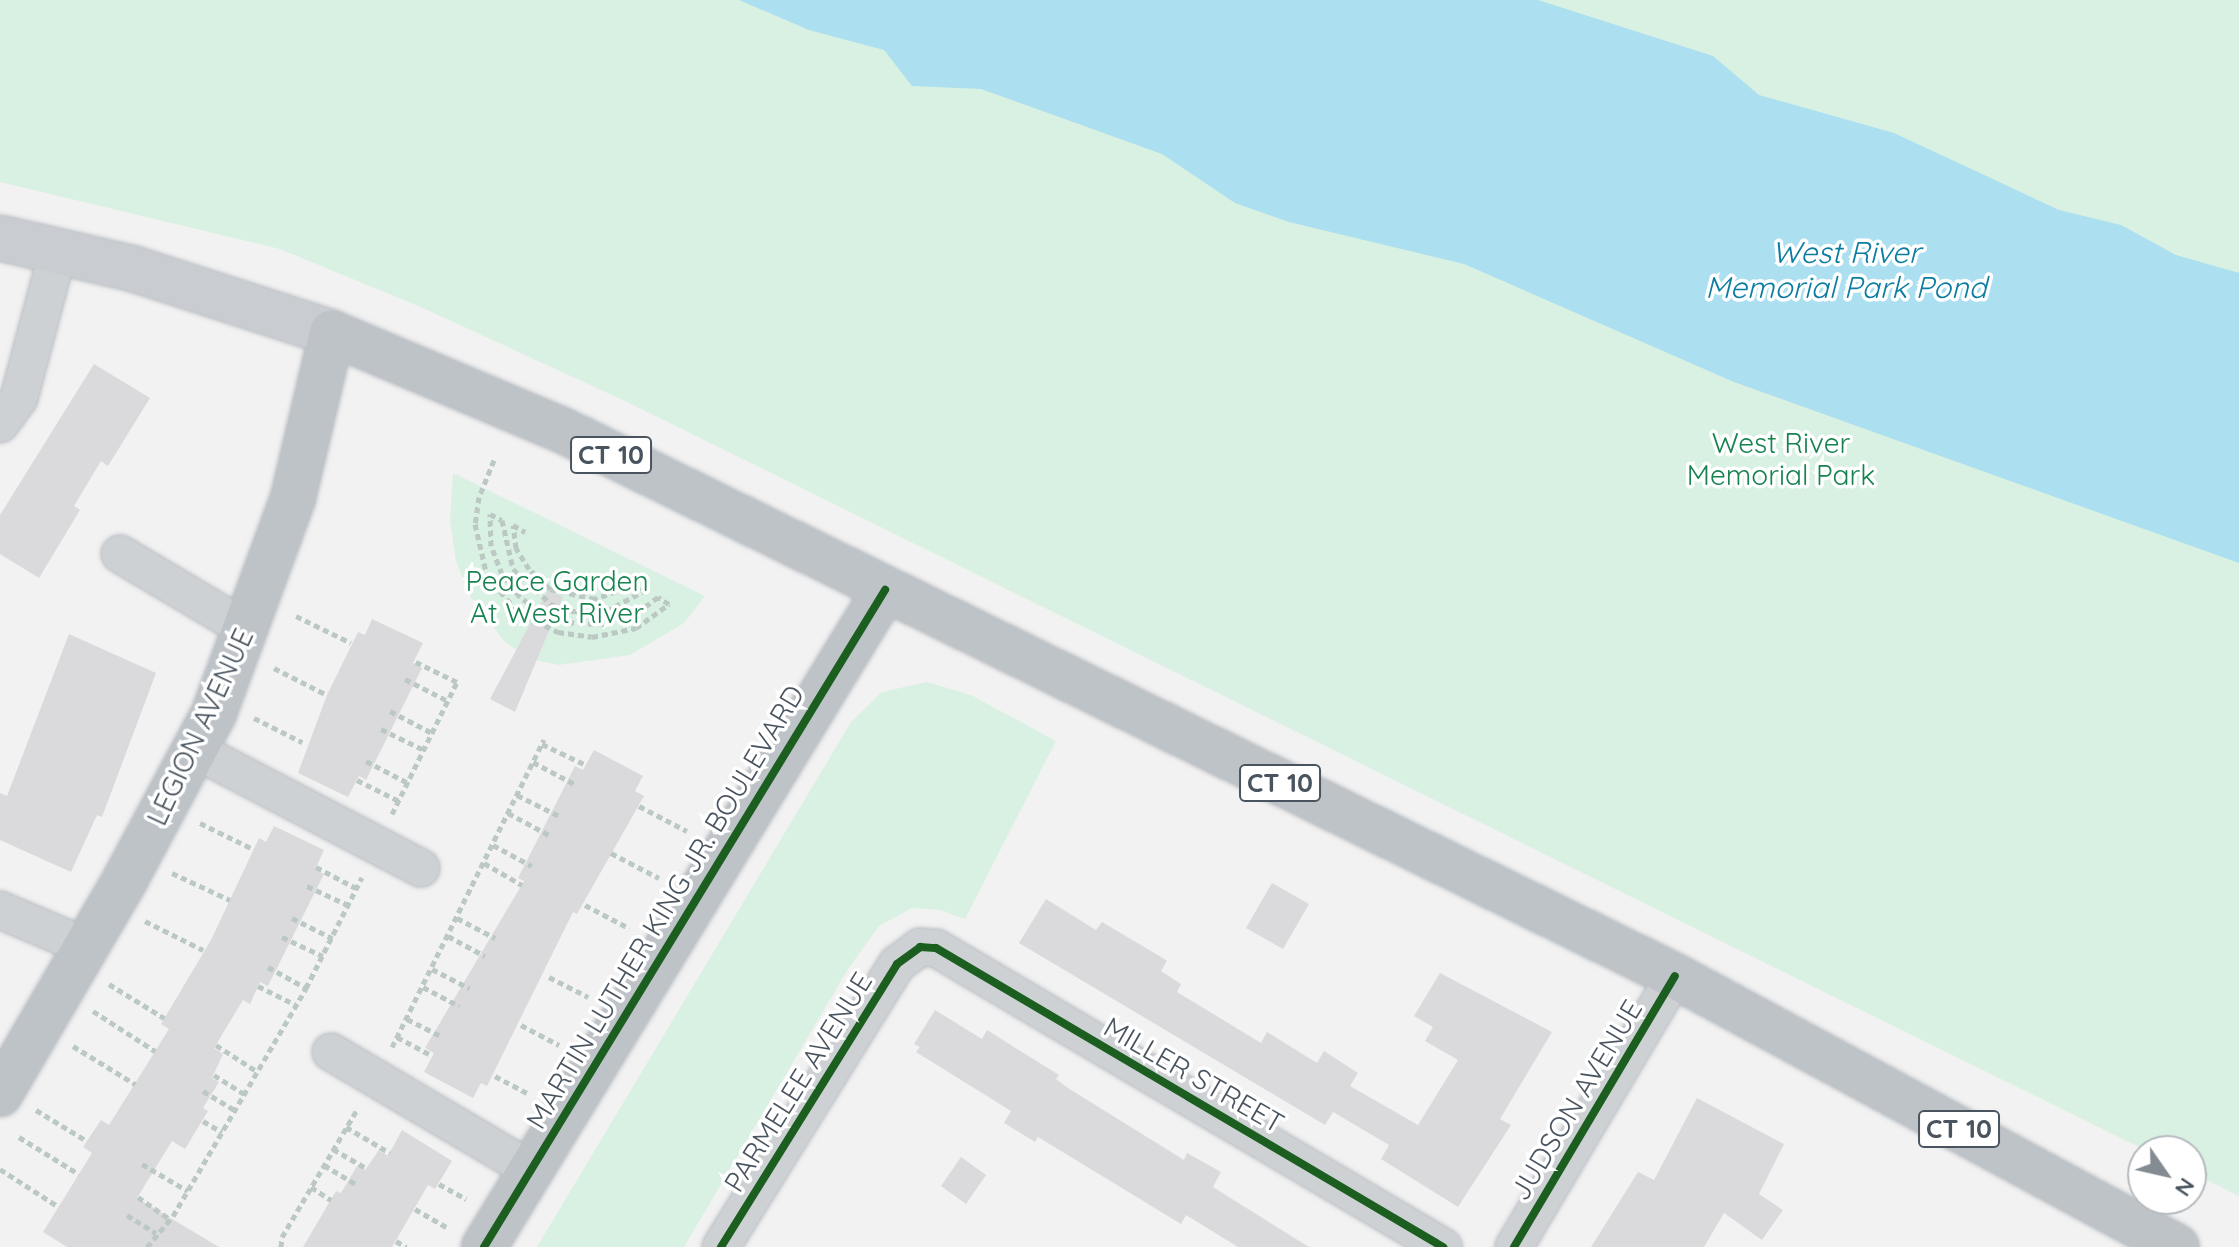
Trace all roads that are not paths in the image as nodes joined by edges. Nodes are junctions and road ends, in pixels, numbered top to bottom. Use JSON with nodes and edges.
{"nodes":[{"id":1,"x":0,"y":238,"type":"edge"},
{"id":2,"x":58,"y":251,"type":"junction"},
{"id":3,"x":332,"y":333,"type":"junction"},
{"id":4,"x":0,"y":424,"type":"edge"},
{"id":5,"x":120,"y":554,"type":"dead end"},
{"id":6,"x":885,"y":590,"type":"junction"},
{"id":7,"x":248,"y":630,"type":"junction"},
{"id":8,"x":195,"y":750,"type":"junction"},
{"id":9,"x":421,"y":868,"type":"dead end"},
{"id":10,"x":0,"y":910,"type":"edge"},
{"id":11,"x":85,"y":946,"type":"junction"},
{"id":12,"x":920,"y":947,"type":"joint"},
{"id":13,"x":1675,"y":976,"type":"junction"},
{"id":14,"x":331,"y":1052,"type":"dead end"},
{"id":15,"x":18,"y":1101,"type":"edge"},
{"id":16,"x":531,"y":1170,"type":"junction"},
{"id":17,"x":466,"y":1238,"type":"edge"},
{"id":18,"x":721,"y":1247,"type":"edge"},
{"id":19,"x":1443,"y":1247,"type":"edge"},
{"id":20,"x":1514,"y":1247,"type":"edge"},
{"id":21,"x":2177,"y":1247,"type":"edge"}],
"edges":[{"from":1,"to":2,"type":"main road","number":"CT 10"},
{"from":2,"to":3,"type":"main road","number":"CT 10"},
{"from":2,"to":4,"type":"street"},
{"from":3,"to":6,"type":"highway","number":"CT 10"},
{"from":3,"to":7,"type":"highway","name":"LEGION AVENUE"},
{"from":5,"to":7,"type":"street"},
{"from":6,"to":13,"type":"highway","number":"CT 10"},
{"from":6,"to":16,"type":"highway","name":"MARTIN LUTHER KING JR. BOULEVARD"},
{"from":7,"to":8,"type":"highway","name":"LEGION AVENUE"},
{"from":8,"to":9,"type":"street"},
{"from":8,"to":11,"type":"highway","name":"LEGION AVENUE"},
{"from":10,"to":11,"type":"street"},
{"from":11,"to":15,"type":"highway","name":"LEGION AVENUE"},
{"from":12,"to":18,"type":"street","name":"PARMELEE AVENUE"},
{"from":12,"to":19,"type":"street","name":"MILLER STREET"},
{"from":13,"to":20,"type":"street","name":"JUDSON AVENUE"},
{"from":13,"to":21,"type":"highway","number":"CT 10"},
{"from":14,"to":16,"type":"street"},
{"from":16,"to":17,"type":"highway","name":"MARTIN LUTHER KING JR. BOULEVARD"}]}
